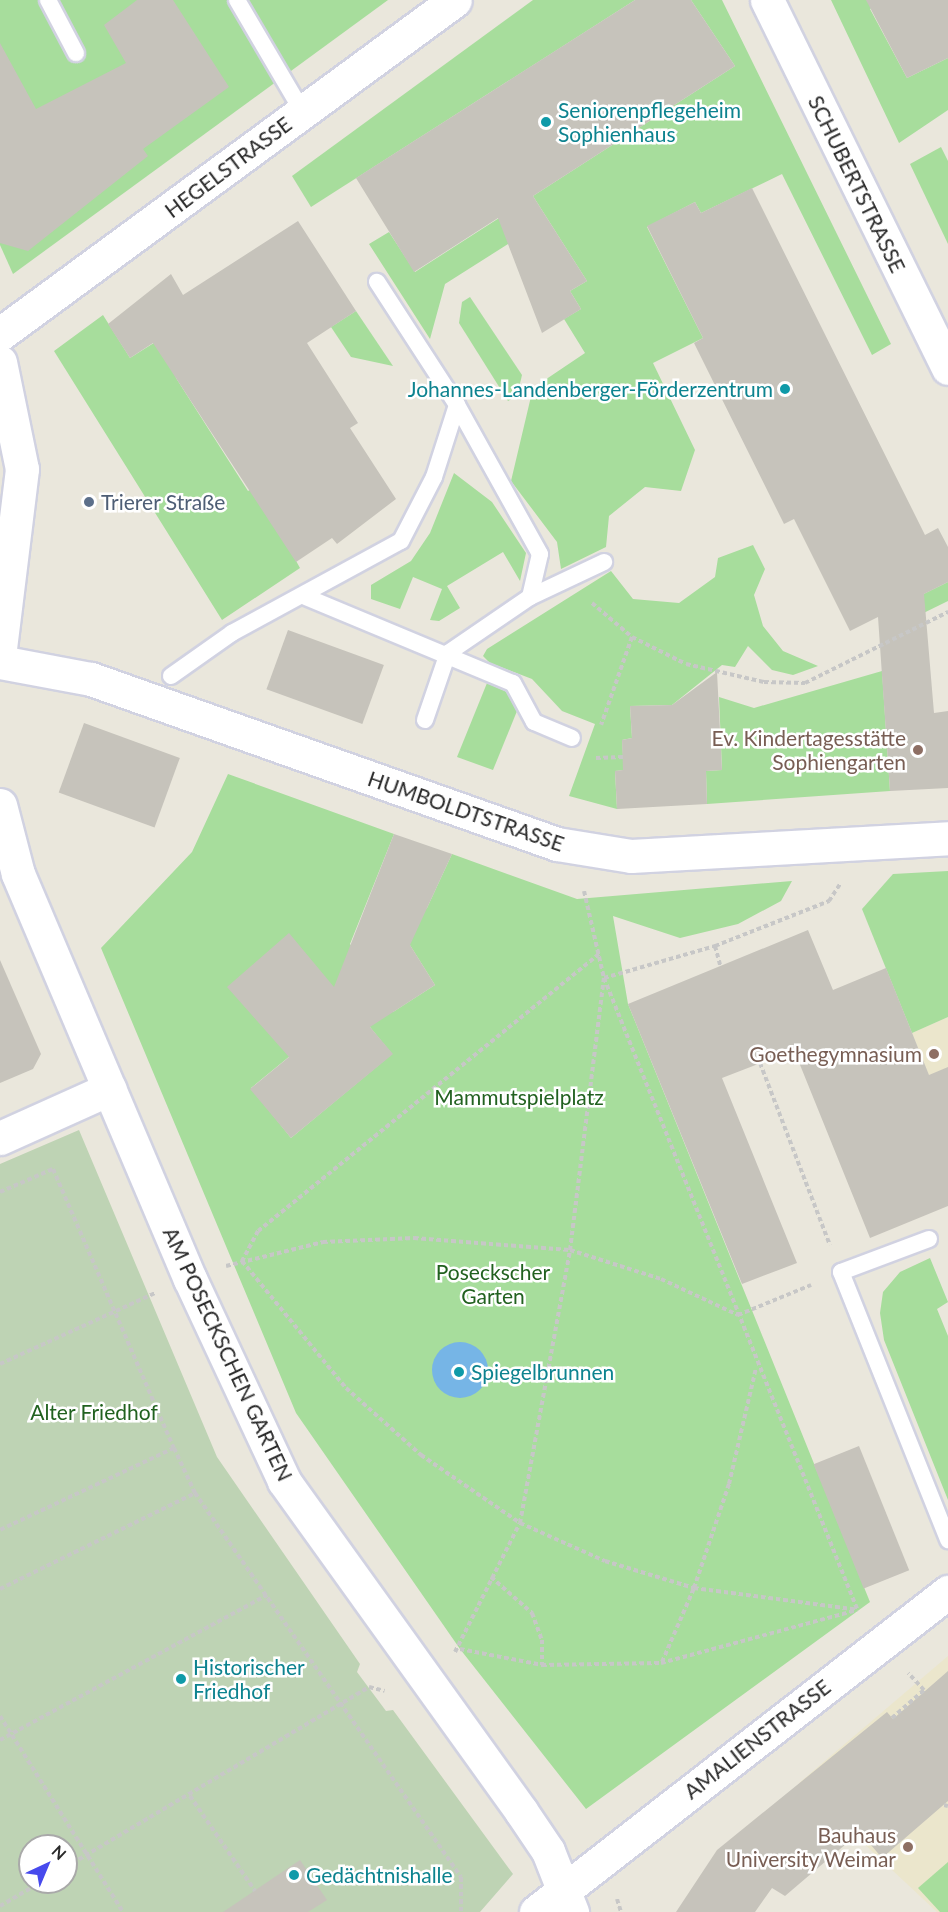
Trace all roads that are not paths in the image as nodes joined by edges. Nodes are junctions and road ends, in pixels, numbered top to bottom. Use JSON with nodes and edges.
{"nodes":[{"id":1,"x":48,"y":0,"type":"edge"},
{"id":2,"x":237,"y":0,"type":"edge"},
{"id":3,"x":454,"y":0,"type":"edge"},
{"id":4,"x":767,"y":0,"type":"edge"},
{"id":5,"x":76,"y":53,"type":"dead end"},
{"id":6,"x":302,"y":111,"type":"junction"},
{"id":7,"x":376,"y":282,"type":"dead end"},
{"id":8,"x":0,"y":334,"type":"edge"},
{"id":9,"x":0,"y":362,"type":"edge"},
{"id":10,"x":948,"y":368,"type":"edge"},
{"id":11,"x":457,"y":405,"type":"junction"},
{"id":12,"x":604,"y":562,"type":"dead end"},
{"id":13,"x":306,"y":597,"type":"junction"},
{"id":14,"x":530,"y":597,"type":"junction"},
{"id":15,"x":0,"y":649,"type":"edge"},
{"id":16,"x":448,"y":653,"type":"junction"},
{"id":17,"x":0,"y":662,"type":"edge"},
{"id":18,"x":171,"y":676,"type":"dead end"},
{"id":19,"x":425,"y":720,"type":"dead end"},
{"id":20,"x":572,"y":738,"type":"dead end"},
{"id":21,"x":0,"y":805,"type":"edge"},
{"id":22,"x":948,"y":838,"type":"edge"},
{"id":23,"x":109,"y":1089,"type":"junction"},
{"id":24,"x":0,"y":1138,"type":"edge"},
{"id":25,"x":929,"y":1239,"type":"dead end"},
{"id":26,"x":948,"y":1540,"type":"edge"},
{"id":27,"x":948,"y":1592,"type":"edge"},
{"id":28,"x":569,"y":1899,"type":"edge"},
{"id":29,"x":536,"y":1912,"type":"edge"}],
"edges":[{"from":1,"to":5,"type":"lane"},
{"from":2,"to":6,"type":"lane"},
{"from":3,"to":6,"type":"street","name":"HEGELSTRASSE"},
{"from":4,"to":10,"type":"street","name":"SCHUBERTSTRASSE"},
{"from":6,"to":8,"type":"street","name":"HEGELSTRASSE"},
{"from":7,"to":11,"type":"lane"},
{"from":9,"to":15,"type":"street"},
{"from":11,"to":13,"type":"lane"},
{"from":11,"to":14,"type":"lane"},
{"from":12,"to":14,"type":"lane"},
{"from":13,"to":16,"type":"lane"},
{"from":13,"to":18,"type":"lane"},
{"from":14,"to":16,"type":"lane"},
{"from":16,"to":19,"type":"lane"},
{"from":16,"to":20,"type":"lane"},
{"from":17,"to":22,"type":"street","name":"HUMBOLDTSTRASSE"},
{"from":21,"to":23,"type":"street","name":"AM POSECKSCHEN GARTEN"},
{"from":23,"to":24,"type":"street"},
{"from":23,"to":28,"type":"street","name":"AM POSECKSCHEN GARTEN"},
{"from":25,"to":26,"type":"lane"},
{"from":27,"to":28,"type":"street","name":"AMALIENSTRASSE"},
{"from":28,"to":29,"type":"street","name":"AMALIENSTRASSE"}]}
